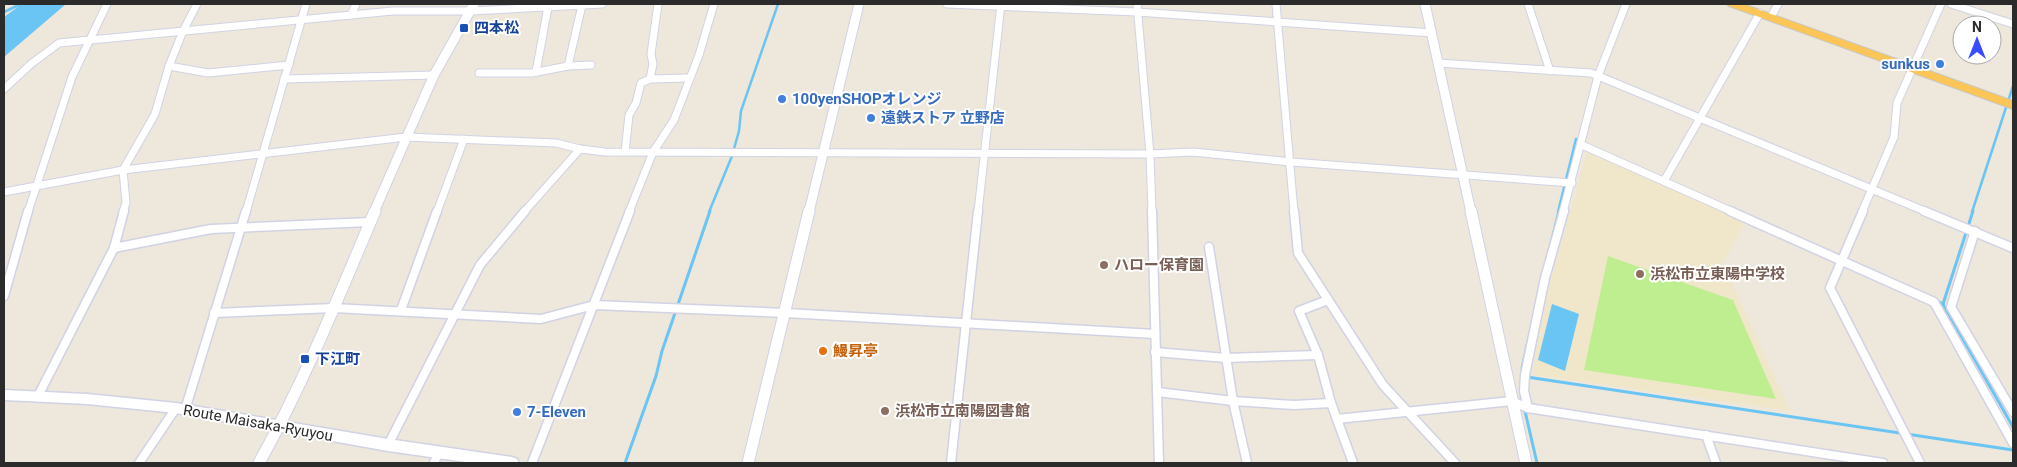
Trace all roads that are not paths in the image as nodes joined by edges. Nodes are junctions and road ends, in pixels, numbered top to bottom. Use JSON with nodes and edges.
{"nodes":[{"id":1,"x":107,"y":4,"type":"edge"},
{"id":2,"x":198,"y":4,"type":"edge"},
{"id":3,"x":306,"y":4,"type":"edge"},
{"id":4,"x":356,"y":4,"type":"edge"},
{"id":5,"x":602,"y":4,"type":"edge"},
{"id":6,"x":658,"y":4,"type":"edge"},
{"id":7,"x":714,"y":4,"type":"edge"},
{"id":8,"x":859,"y":4,"type":"edge"},
{"id":9,"x":947,"y":4,"type":"edge"},
{"id":10,"x":1136,"y":4,"type":"edge"},
{"id":11,"x":1276,"y":4,"type":"edge"},
{"id":12,"x":1425,"y":4,"type":"edge"},
{"id":13,"x":1528,"y":4,"type":"edge"},
{"id":14,"x":1626,"y":4,"type":"edge"},
{"id":15,"x":1733,"y":4,"type":"edge"},
{"id":16,"x":1778,"y":4,"type":"edge"},
{"id":17,"x":1941,"y":4,"type":"edge"},
{"id":18,"x":1951,"y":4,"type":"edge"},
{"id":19,"x":582,"y":5,"type":"junction"},
{"id":20,"x":1000,"y":5,"type":"edge"},
{"id":21,"x":472,"y":7,"type":"edge"},
{"id":22,"x":548,"y":7,"type":"junction"},
{"id":23,"x":1137,"y":12,"type":"junction"},
{"id":24,"x":351,"y":15,"type":"junction"},
{"id":25,"x":1765,"y":15,"type":"junction"},
{"id":26,"x":302,"y":19,"type":"junction"},
{"id":27,"x":1279,"y":22,"type":"junction"},
{"id":28,"x":2013,"y":24,"type":"edge"},
{"id":29,"x":183,"y":30,"type":"junction"},
{"id":30,"x":1432,"y":33,"type":"junction"},
{"id":31,"x":90,"y":39,"type":"junction"},
{"id":32,"x":1438,"y":63,"type":"junction"},
{"id":33,"x":288,"y":65,"type":"junction"},
{"id":34,"x":591,"y":65,"type":"dead end"},
{"id":35,"x":169,"y":66,"type":"junction"},
{"id":36,"x":568,"y":66,"type":"junction"},
{"id":37,"x":1911,"y":68,"type":"junction"},
{"id":38,"x":1550,"y":71,"type":"junction"},
{"id":39,"x":536,"y":72,"type":"junction"},
{"id":40,"x":479,"y":73,"type":"dead end"},
{"id":41,"x":434,"y":75,"type":"junction"},
{"id":42,"x":1598,"y":76,"type":"junction"},
{"id":43,"x":688,"y":78,"type":"junction"},
{"id":44,"x":650,"y":79,"type":"junction"},
{"id":45,"x":284,"y":80,"type":"junction"},
{"id":46,"x":4,"y":89,"type":"edge"},
{"id":47,"x":2009,"y":103,"type":"edge"},
{"id":48,"x":1700,"y":118,"type":"junction"},
{"id":49,"x":406,"y":137,"type":"junction"},
{"id":50,"x":464,"y":140,"type":"junction"},
{"id":51,"x":1582,"y":145,"type":"junction"},
{"id":52,"x":580,"y":149,"type":"junction"},
{"id":53,"x":823,"y":151,"type":"junction"},
{"id":54,"x":263,"y":152,"type":"junction"},
{"id":55,"x":625,"y":152,"type":"junction"},
{"id":56,"x":653,"y":152,"type":"junction"},
{"id":57,"x":985,"y":152,"type":"junction"},
{"id":58,"x":1150,"y":154,"type":"junction"},
{"id":59,"x":1291,"y":162,"type":"junction"},
{"id":60,"x":123,"y":170,"type":"junction"},
{"id":61,"x":1463,"y":175,"type":"junction"},
{"id":62,"x":1664,"y":181,"type":"junction"},
{"id":63,"x":1572,"y":183,"type":"junction"},
{"id":64,"x":36,"y":185,"type":"junction"},
{"id":65,"x":1873,"y":189,"type":"junction"},
{"id":66,"x":4,"y":192,"type":"edge"},
{"id":67,"x":370,"y":222,"type":"junction"},
{"id":68,"x":241,"y":229,"type":"junction"},
{"id":69,"x":1974,"y":231,"type":"junction"},
{"id":70,"x":1209,"y":247,"type":"dead end"},
{"id":71,"x":114,"y":248,"type":"junction"},
{"id":72,"x":2013,"y":248,"type":"edge"},
{"id":73,"x":1842,"y":261,"type":"junction"},
{"id":74,"x":4,"y":296,"type":"edge"},
{"id":75,"x":1328,"y":300,"type":"junction"},
{"id":76,"x":594,"y":305,"type":"junction"},
{"id":77,"x":334,"y":308,"type":"junction"},
{"id":78,"x":402,"y":310,"type":"junction"},
{"id":79,"x":214,"y":313,"type":"junction"},
{"id":80,"x":454,"y":313,"type":"junction"},
{"id":81,"x":786,"y":313,"type":"junction"},
{"id":82,"x":967,"y":324,"type":"junction"},
{"id":83,"x":1155,"y":334,"type":"junction"},
{"id":84,"x":1155,"y":352,"type":"junction"},
{"id":85,"x":1318,"y":355,"type":"junction"},
{"id":86,"x":1226,"y":358,"type":"junction"},
{"id":87,"x":1156,"y":392,"type":"junction"},
{"id":88,"x":4,"y":395,"type":"edge"},
{"id":89,"x":38,"y":396,"type":"junction"},
{"id":90,"x":1233,"y":401,"type":"junction"},
{"id":91,"x":1512,"y":401,"type":"junction"},
{"id":92,"x":1332,"y":403,"type":"junction"},
{"id":93,"x":1528,"y":408,"type":"junction"},
{"id":94,"x":181,"y":409,"type":"junction"},
{"id":95,"x":1409,"y":411,"type":"junction"},
{"id":96,"x":2013,"y":412,"type":"edge"},
{"id":97,"x":1337,"y":419,"type":"junction"},
{"id":98,"x":278,"y":426,"type":"junction"},
{"id":99,"x":1706,"y":435,"type":"junction"},
{"id":100,"x":2013,"y":443,"type":"edge"},
{"id":101,"x":388,"y":445,"type":"junction"},
{"id":102,"x":437,"y":457,"type":"edge"},
{"id":103,"x":139,"y":463,"type":"edge"},
{"id":104,"x":259,"y":463,"type":"edge"},
{"id":105,"x":512,"y":463,"type":"edge"},
{"id":106,"x":532,"y":463,"type":"edge"},
{"id":107,"x":748,"y":463,"type":"edge"},
{"id":108,"x":951,"y":463,"type":"edge"},
{"id":109,"x":1159,"y":463,"type":"edge"},
{"id":110,"x":1247,"y":463,"type":"edge"},
{"id":111,"x":1354,"y":463,"type":"edge"},
{"id":112,"x":1455,"y":463,"type":"edge"},
{"id":113,"x":1526,"y":463,"type":"edge"},
{"id":114,"x":1716,"y":463,"type":"edge"},
{"id":115,"x":1883,"y":463,"type":"edge"},
{"id":116,"x":1920,"y":463,"type":"edge"}],
"edges":[{"from":1,"to":31,"type":"street"},
{"from":2,"to":29,"type":"street"},
{"from":3,"to":26,"type":"street"},
{"from":4,"to":24,"type":"street"},
{"from":5,"to":19,"type":"street"},
{"from":6,"to":44,"type":"street"},
{"from":7,"to":43,"type":"street"},
{"from":8,"to":53,"type":"street"},
{"from":9,"to":20,"type":"street"},
{"from":10,"to":23,"type":"street"},
{"from":11,"to":27,"type":"street"},
{"from":12,"to":30,"type":"street"},
{"from":13,"to":38,"type":"street"},
{"from":14,"to":42,"type":"street"},
{"from":15,"to":25,"type":"highway"},
{"from":16,"to":25,"type":"street"},
{"from":17,"to":37,"type":"street"},
{"from":18,"to":28,"type":"street"},
{"from":19,"to":22,"type":"street"},
{"from":19,"to":36,"type":"street"},
{"from":20,"to":23,"type":"street"},
{"from":20,"to":57,"type":"street"},
{"from":21,"to":22,"type":"street"},
{"from":21,"to":24,"type":"street"},
{"from":21,"to":41,"type":"street"},
{"from":22,"to":39,"type":"street"},
{"from":23,"to":27,"type":"street"},
{"from":23,"to":58,"type":"street"},
{"from":24,"to":26,"type":"street"},
{"from":25,"to":37,"type":"highway"},
{"from":25,"to":48,"type":"street"},
{"from":26,"to":29,"type":"street"},
{"from":26,"to":33,"type":"street"},
{"from":27,"to":30,"type":"street"},
{"from":27,"to":59,"type":"street"},
{"from":29,"to":31,"type":"street"},
{"from":29,"to":35,"type":"street"},
{"from":30,"to":32,"type":"street"},
{"from":31,"to":46,"type":"street"},
{"from":31,"to":64,"type":"street"},
{"from":32,"to":38,"type":"street"},
{"from":32,"to":61,"type":"street"},
{"from":33,"to":35,"type":"street"},
{"from":33,"to":45,"type":"street"},
{"from":34,"to":36,"type":"street"},
{"from":35,"to":60,"type":"street"},
{"from":36,"to":39,"type":"street"},
{"from":37,"to":47,"type":"highway"},
{"from":37,"to":65,"type":"street"},
{"from":38,"to":42,"type":"street"},
{"from":39,"to":40,"type":"street"},
{"from":41,"to":45,"type":"street"},
{"from":41,"to":49,"type":"street"},
{"from":42,"to":48,"type":"street"},
{"from":42,"to":51,"type":"street"},
{"from":43,"to":44,"type":"street"},
{"from":43,"to":56,"type":"street"},
{"from":44,"to":55,"type":"street"},
{"from":45,"to":54,"type":"street"},
{"from":48,"to":62,"type":"street"},
{"from":48,"to":65,"type":"street"},
{"from":49,"to":50,"type":"street"},
{"from":49,"to":54,"type":"street"},
{"from":49,"to":67,"type":"street"},
{"from":50,"to":52,"type":"street"},
{"from":50,"to":78,"type":"street"},
{"from":51,"to":62,"type":"street"},
{"from":51,"to":63,"type":"street"},
{"from":52,"to":55,"type":"street"},
{"from":52,"to":80,"type":"street"},
{"from":53,"to":56,"type":"street"},
{"from":53,"to":57,"type":"street"},
{"from":53,"to":81,"type":"street"},
{"from":54,"to":60,"type":"street"},
{"from":54,"to":68,"type":"street"},
{"from":55,"to":56,"type":"street"},
{"from":56,"to":76,"type":"street"},
{"from":57,"to":58,"type":"street"},
{"from":57,"to":82,"type":"street"},
{"from":58,"to":59,"type":"street"},
{"from":58,"to":83,"type":"street"},
{"from":59,"to":61,"type":"street"},
{"from":59,"to":75,"type":"street"},
{"from":60,"to":64,"type":"street"},
{"from":60,"to":71,"type":"street"},
{"from":61,"to":63,"type":"street"},
{"from":61,"to":91,"type":"street"},
{"from":62,"to":73,"type":"street"},
{"from":63,"to":93,"type":"street"},
{"from":64,"to":66,"type":"street"},
{"from":64,"to":74,"type":"street"},
{"from":65,"to":69,"type":"street"},
{"from":65,"to":73,"type":"street"},
{"from":67,"to":68,"type":"street"},
{"from":67,"to":77,"type":"street"},
{"from":68,"to":71,"type":"street"},
{"from":68,"to":79,"type":"street"},
{"from":69,"to":72,"type":"street"},
{"from":69,"to":96,"type":"street"},
{"from":70,"to":86,"type":"street"},
{"from":71,"to":89,"type":"street"},
{"from":73,"to":100,"type":"street"},
{"from":73,"to":116,"type":"street"},
{"from":75,"to":85,"type":"street"},
{"from":75,"to":95,"type":"street"},
{"from":76,"to":80,"type":"street"},
{"from":76,"to":81,"type":"street"},
{"from":76,"to":106,"type":"street"},
{"from":77,"to":78,"type":"street"},
{"from":77,"to":79,"type":"street"},
{"from":77,"to":98,"type":"street"},
{"from":78,"to":80,"type":"street"},
{"from":79,"to":94,"type":"street"},
{"from":80,"to":101,"type":"street"},
{"from":81,"to":82,"type":"street"},
{"from":81,"to":107,"type":"street"},
{"from":82,"to":83,"type":"street"},
{"from":82,"to":108,"type":"street"},
{"from":83,"to":84,"type":"street"},
{"from":84,"to":86,"type":"street"},
{"from":84,"to":87,"type":"street"},
{"from":85,"to":86,"type":"street"},
{"from":85,"to":92,"type":"street"},
{"from":86,"to":90,"type":"street"},
{"from":87,"to":90,"type":"street"},
{"from":87,"to":109,"type":"street"},
{"from":88,"to":89,"type":"main road","name":"Route Maisaka-Ryuyou"},
{"from":89,"to":94,"type":"main road","name":"Route Maisaka-Ryuyou"},
{"from":90,"to":92,"type":"street"},
{"from":90,"to":110,"type":"street"},
{"from":91,"to":93,"type":"street"},
{"from":91,"to":95,"type":"street"},
{"from":91,"to":113,"type":"street"},
{"from":92,"to":97,"type":"street"},
{"from":93,"to":99,"type":"street"},
{"from":94,"to":98,"type":"main road","name":"Route Maisaka-Ryuyou"},
{"from":94,"to":103,"type":"street"},
{"from":95,"to":97,"type":"street"},
{"from":95,"to":112,"type":"street"},
{"from":97,"to":111,"type":"street"},
{"from":98,"to":101,"type":"main road","name":"Route Maisaka-Ryuyou"},
{"from":98,"to":104,"type":"street"},
{"from":99,"to":114,"type":"street"},
{"from":99,"to":115,"type":"street"},
{"from":101,"to":102,"type":"main road","name":"Route Maisaka-Ryuyou"},
{"from":102,"to":105,"type":"main road","name":"Route Maisaka-Ryuyou"}]}
